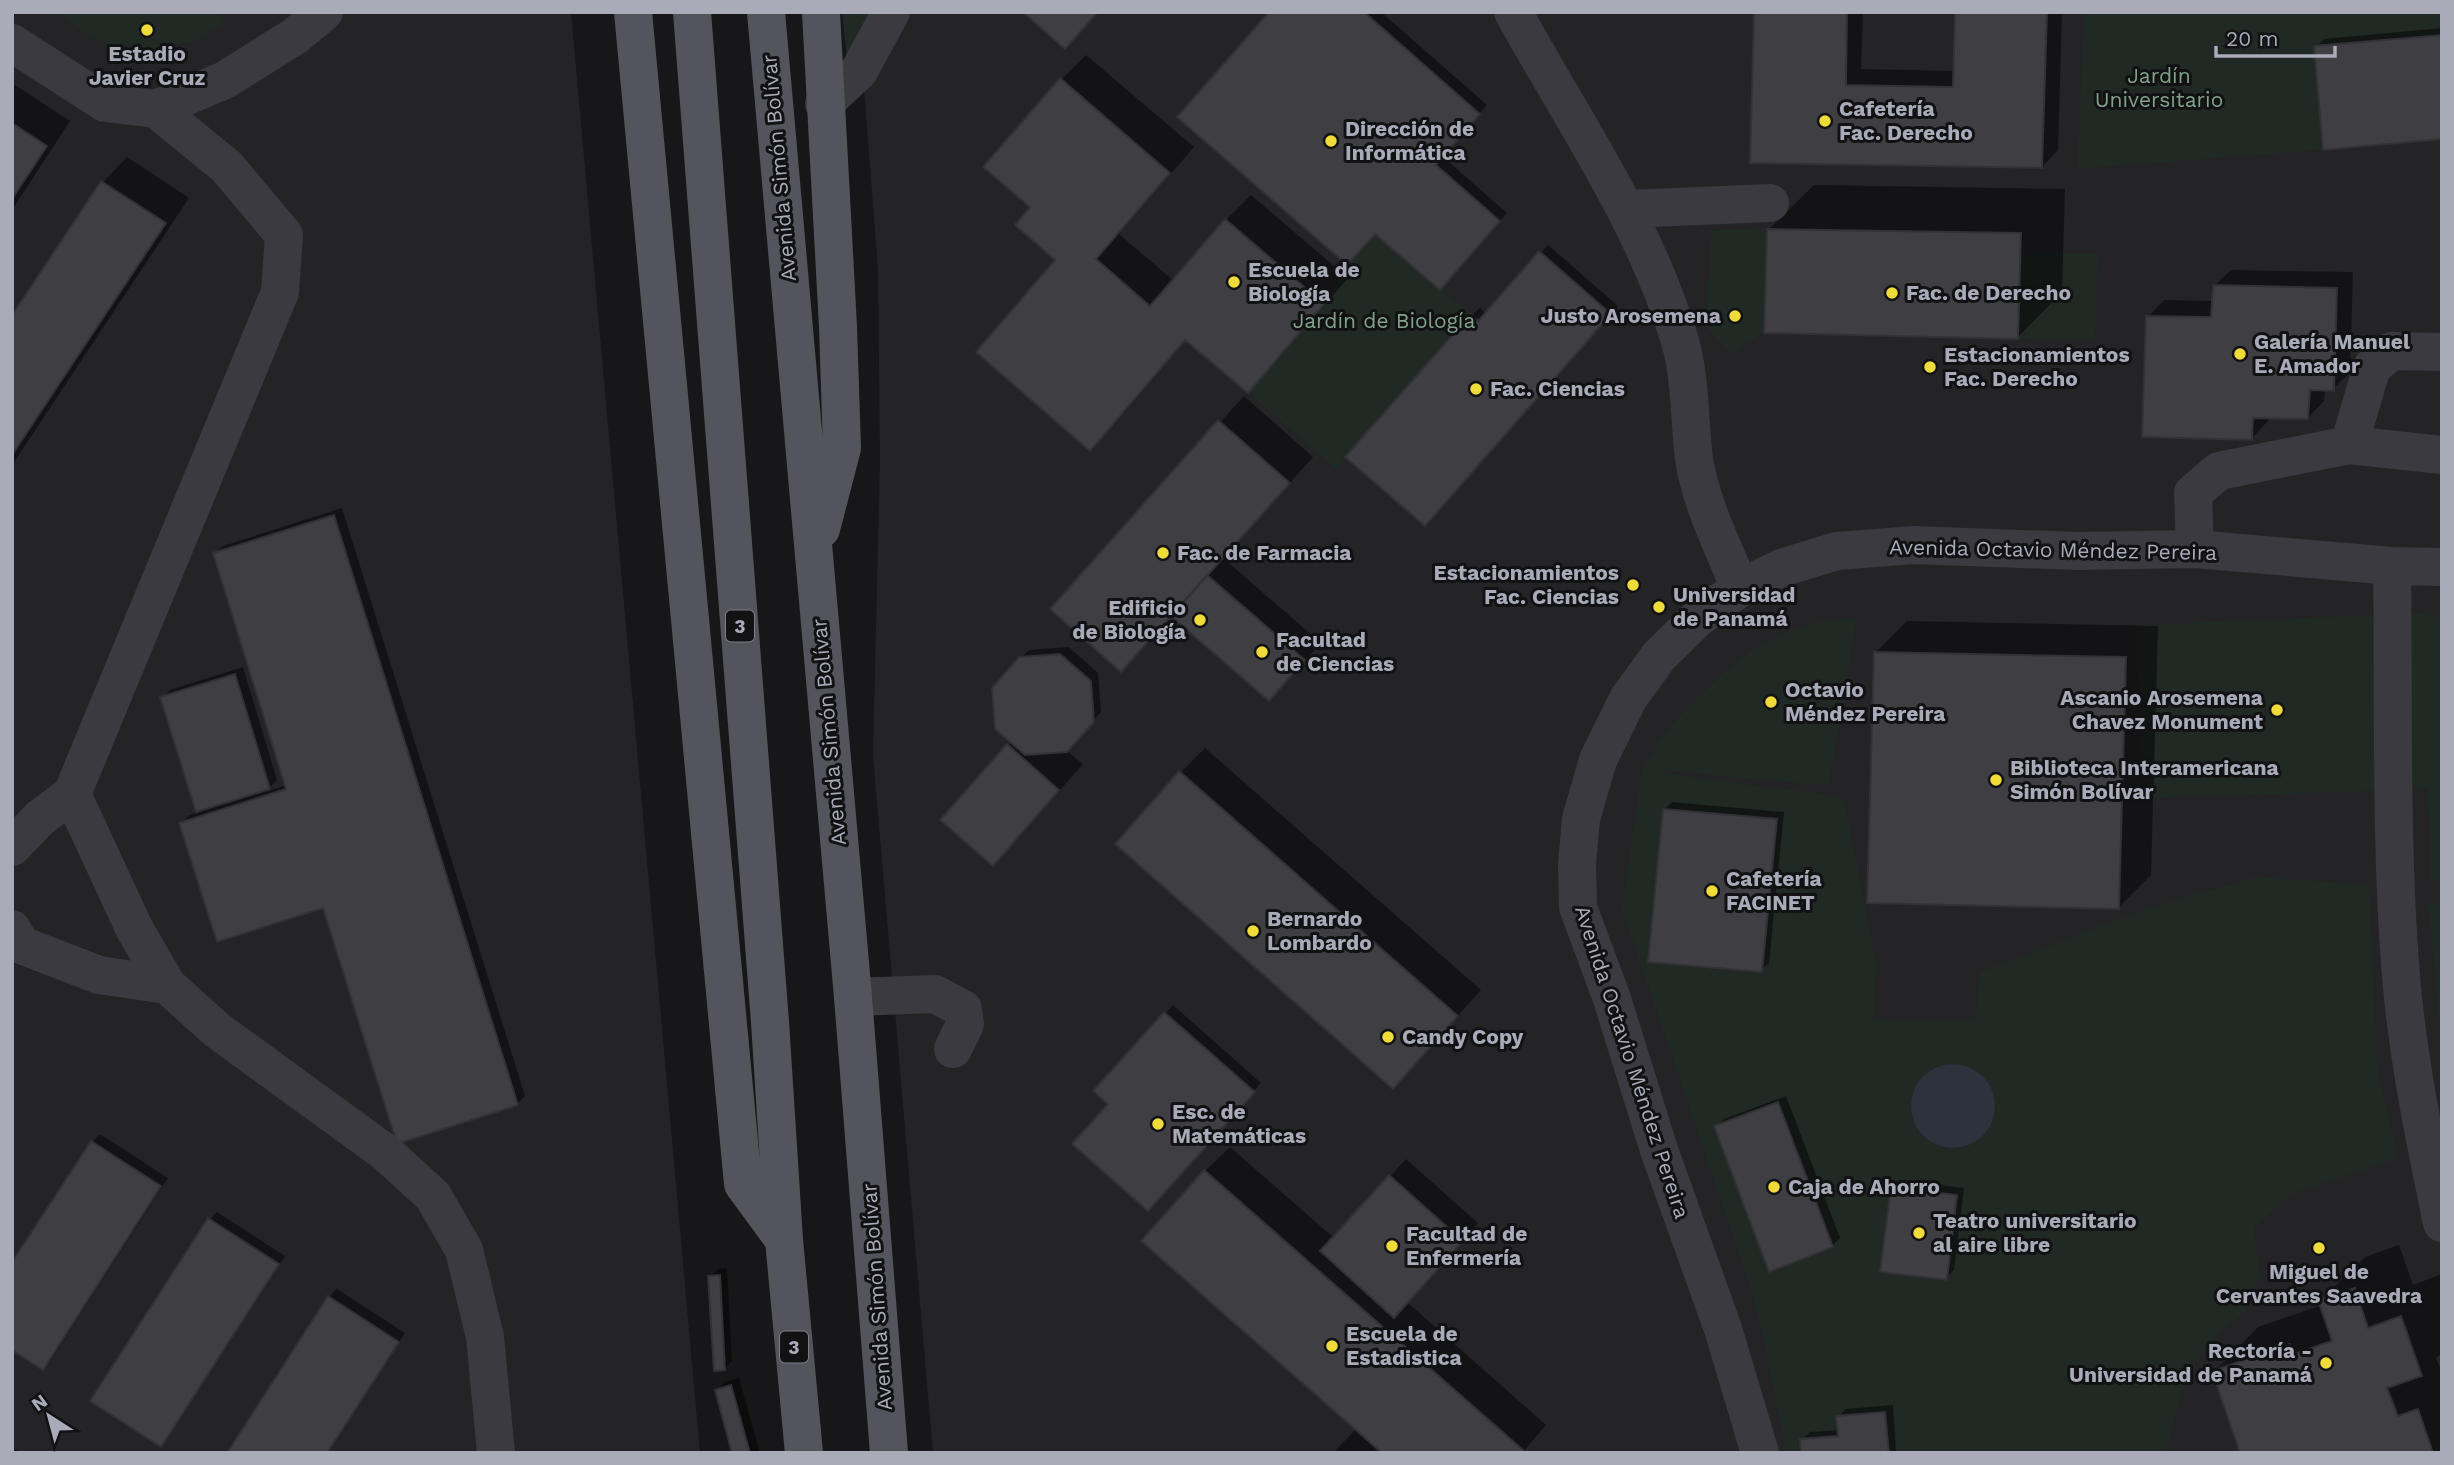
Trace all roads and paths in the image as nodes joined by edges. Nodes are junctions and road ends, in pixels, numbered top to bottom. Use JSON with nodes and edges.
{"nodes":[{"id":1,"x":324,"y":12,"type":"edge"},
{"id":2,"x":634,"y":12,"type":"edge"},
{"id":3,"x":692,"y":12,"type":"edge"},
{"id":4,"x":766,"y":12,"type":"edge"},
{"id":5,"x":821,"y":12,"type":"edge"},
{"id":6,"x":891,"y":12,"type":"edge"},
{"id":7,"x":1513,"y":12,"type":"edge"},
{"id":8,"x":12,"y":43,"type":"edge"},
{"id":9,"x":824,"y":104,"type":"junction"},
{"id":10,"x":156,"y":109,"type":"junction"},
{"id":11,"x":1770,"y":203,"type":"dead end"},
{"id":12,"x":1626,"y":208,"type":"junction"},
{"id":13,"x":2442,"y":352,"type":"edge"},
{"id":14,"x":2349,"y":445,"type":"junction"},
{"id":15,"x":2442,"y":455,"type":"edge"},
{"id":16,"x":2195,"y":550,"type":"junction"},
{"id":17,"x":813,"y":558,"type":"junction"},
{"id":18,"x":2392,"y":566,"type":"junction"},
{"id":19,"x":2442,"y":567,"type":"edge"},
{"id":20,"x":1740,"y":589,"type":"junction"},
{"id":21,"x":72,"y":794,"type":"junction"},
{"id":22,"x":12,"y":847,"type":"edge"},
{"id":23,"x":12,"y":929,"type":"edge"},
{"id":24,"x":167,"y":985,"type":"junction"},
{"id":25,"x":853,"y":997,"type":"junction"},
{"id":26,"x":953,"y":1049,"type":"dead end"},
{"id":27,"x":2442,"y":1223,"type":"edge"},
{"id":28,"x":784,"y":1240,"type":"junction"},
{"id":29,"x":496,"y":1453,"type":"edge"},
{"id":30,"x":804,"y":1453,"type":"edge"},
{"id":31,"x":889,"y":1453,"type":"edge"},
{"id":32,"x":1760,"y":1453,"type":"edge"}],
"edges":[{"from":1,"to":10,"type":"street"},
{"from":2,"to":28,"type":"main road"},
{"from":3,"to":28,"type":"main road","number":"3"},
{"from":4,"to":17,"type":"main road","name":"Avenida Simón Bolívar"},
{"from":5,"to":9,"type":"main road"},
{"from":6,"to":9,"type":"street"},
{"from":7,"to":12,"type":"street"},
{"from":8,"to":10,"type":"street"},
{"from":9,"to":17,"type":"main road"},
{"from":10,"to":21,"type":"street"},
{"from":11,"to":12,"type":"street"},
{"from":12,"to":20,"type":"street"},
{"from":13,"to":14,"type":"street"},
{"from":14,"to":15,"type":"street"},
{"from":14,"to":16,"type":"street"},
{"from":16,"to":18,"type":"street","name":"Avenida Octavio Méndez Pereira"},
{"from":16,"to":20,"type":"street","name":"Avenida Octavio Méndez Pereira"},
{"from":17,"to":25,"type":"main road","name":"Avenida Simón Bolívar"},
{"from":18,"to":19,"type":"street","name":"Avenida Octavio Méndez Pereira"},
{"from":18,"to":27,"type":"street"},
{"from":20,"to":32,"type":"street","name":"Avenida Octavio Méndez Pereira"},
{"from":21,"to":22,"type":"street"},
{"from":21,"to":24,"type":"street"},
{"from":23,"to":24,"type":"street"},
{"from":24,"to":29,"type":"street"},
{"from":25,"to":26,"type":"street"},
{"from":25,"to":31,"type":"main road","name":"Avenida Simón Bolívar"},
{"from":28,"to":30,"type":"main road","number":"3"}]}
